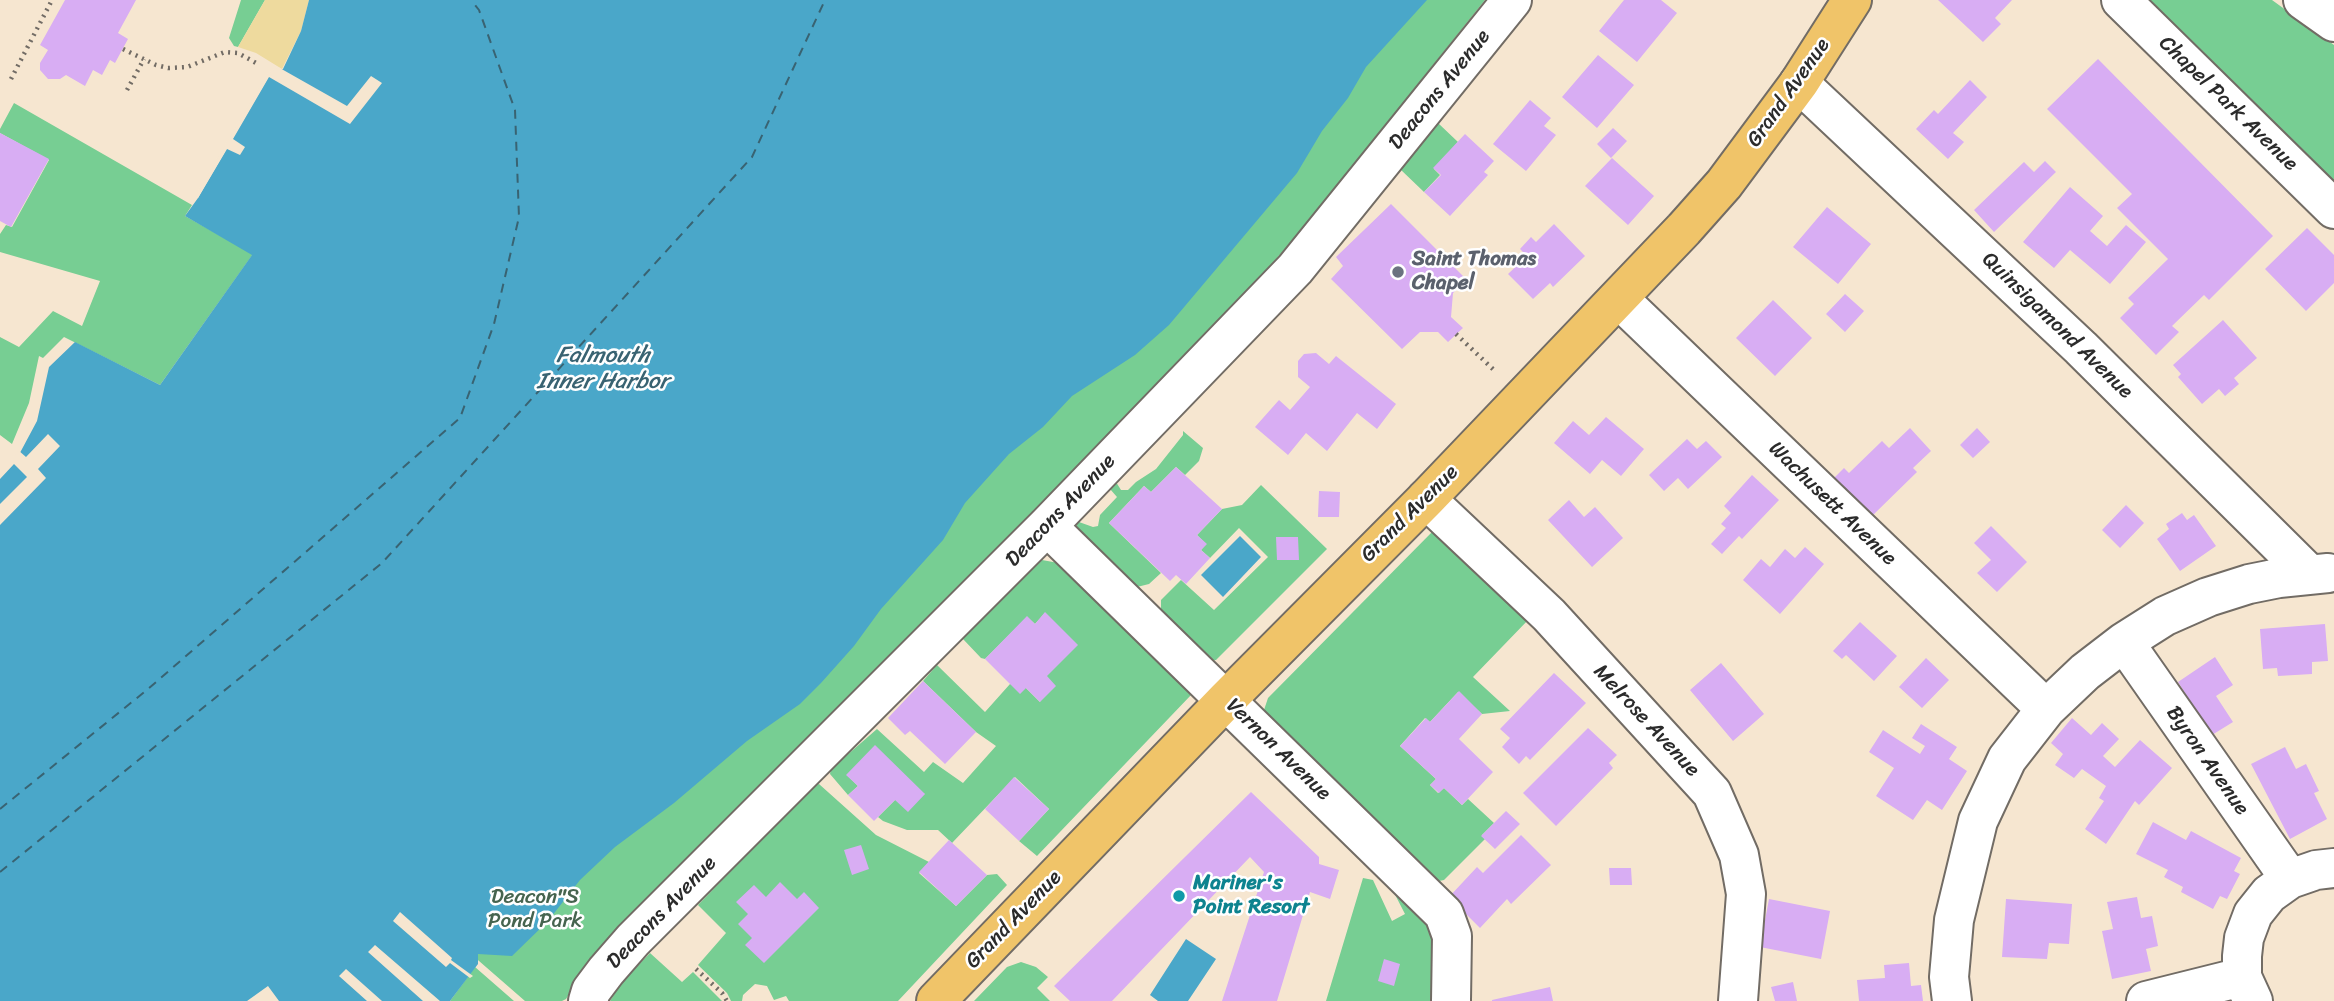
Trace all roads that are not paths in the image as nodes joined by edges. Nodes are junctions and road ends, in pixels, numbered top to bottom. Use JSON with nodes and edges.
{"nodes":[{"id":1,"x":1512,"y":0,"type":"edge"},
{"id":2,"x":1852,"y":0,"type":"edge"},
{"id":3,"x":2122,"y":0,"type":"edge"},
{"id":4,"x":2303,"y":0,"type":"edge"},
{"id":5,"x":2334,"y":22,"type":"edge"},
{"id":6,"x":1799,"y":83,"type":"junction"},
{"id":7,"x":2334,"y":209,"type":"edge"},
{"id":8,"x":1619,"y":299,"type":"junction"},
{"id":9,"x":1426,"y":499,"type":"junction"},
{"id":10,"x":1047,"y":526,"type":"junction"},
{"id":11,"x":2322,"y":574,"type":"edge"},
{"id":12,"x":2124,"y":642,"type":"junction"},
{"id":13,"x":1226,"y":700,"type":"junction"},
{"id":14,"x":2046,"y":709,"type":"junction"},
{"id":15,"x":2334,"y":868,"type":"edge"},
{"id":16,"x":2290,"y":879,"type":"junction"},
{"id":17,"x":2248,"y":989,"type":"edge"},
{"id":18,"x":588,"y":1001,"type":"edge"},
{"id":19,"x":936,"y":1001,"type":"edge"},
{"id":20,"x":1451,"y":1001,"type":"edge"},
{"id":21,"x":1738,"y":1001,"type":"edge"},
{"id":22,"x":1952,"y":1001,"type":"edge"},
{"id":23,"x":2146,"y":1001,"type":"edge"}],
"edges":[{"from":1,"to":10,"type":"street","name":"Deacons Avenue"},
{"from":2,"to":6,"type":"main road","name":"Grand Avenue"},
{"from":3,"to":7,"type":"street","name":"Chapel Park Avenue"},
{"from":4,"to":5,"type":"street"},
{"from":6,"to":8,"type":"main road","name":"Grand Avenue"},
{"from":6,"to":11,"type":"street","name":"Quinsigamond Avenue"},
{"from":8,"to":9,"type":"main road","name":"Grand Avenue"},
{"from":8,"to":14,"type":"street","name":"Wachusett Avenue"},
{"from":9,"to":13,"type":"main road","name":"Grand Avenue"},
{"from":9,"to":21,"type":"street","name":"Melrose Avenue"},
{"from":10,"to":13,"type":"street","name":"Vernon Avenue"},
{"from":10,"to":18,"type":"street","name":"Deacons Avenue"},
{"from":11,"to":12,"type":"street"},
{"from":12,"to":14,"type":"street"},
{"from":12,"to":16,"type":"street","name":"Byron Avenue"},
{"from":13,"to":19,"type":"main road","name":"Grand Avenue"},
{"from":13,"to":20,"type":"street","name":"Vernon Avenue"},
{"from":14,"to":22,"type":"street"},
{"from":15,"to":16,"type":"street"},
{"from":16,"to":17,"type":"street"},
{"from":17,"to":23,"type":"street"}]}
